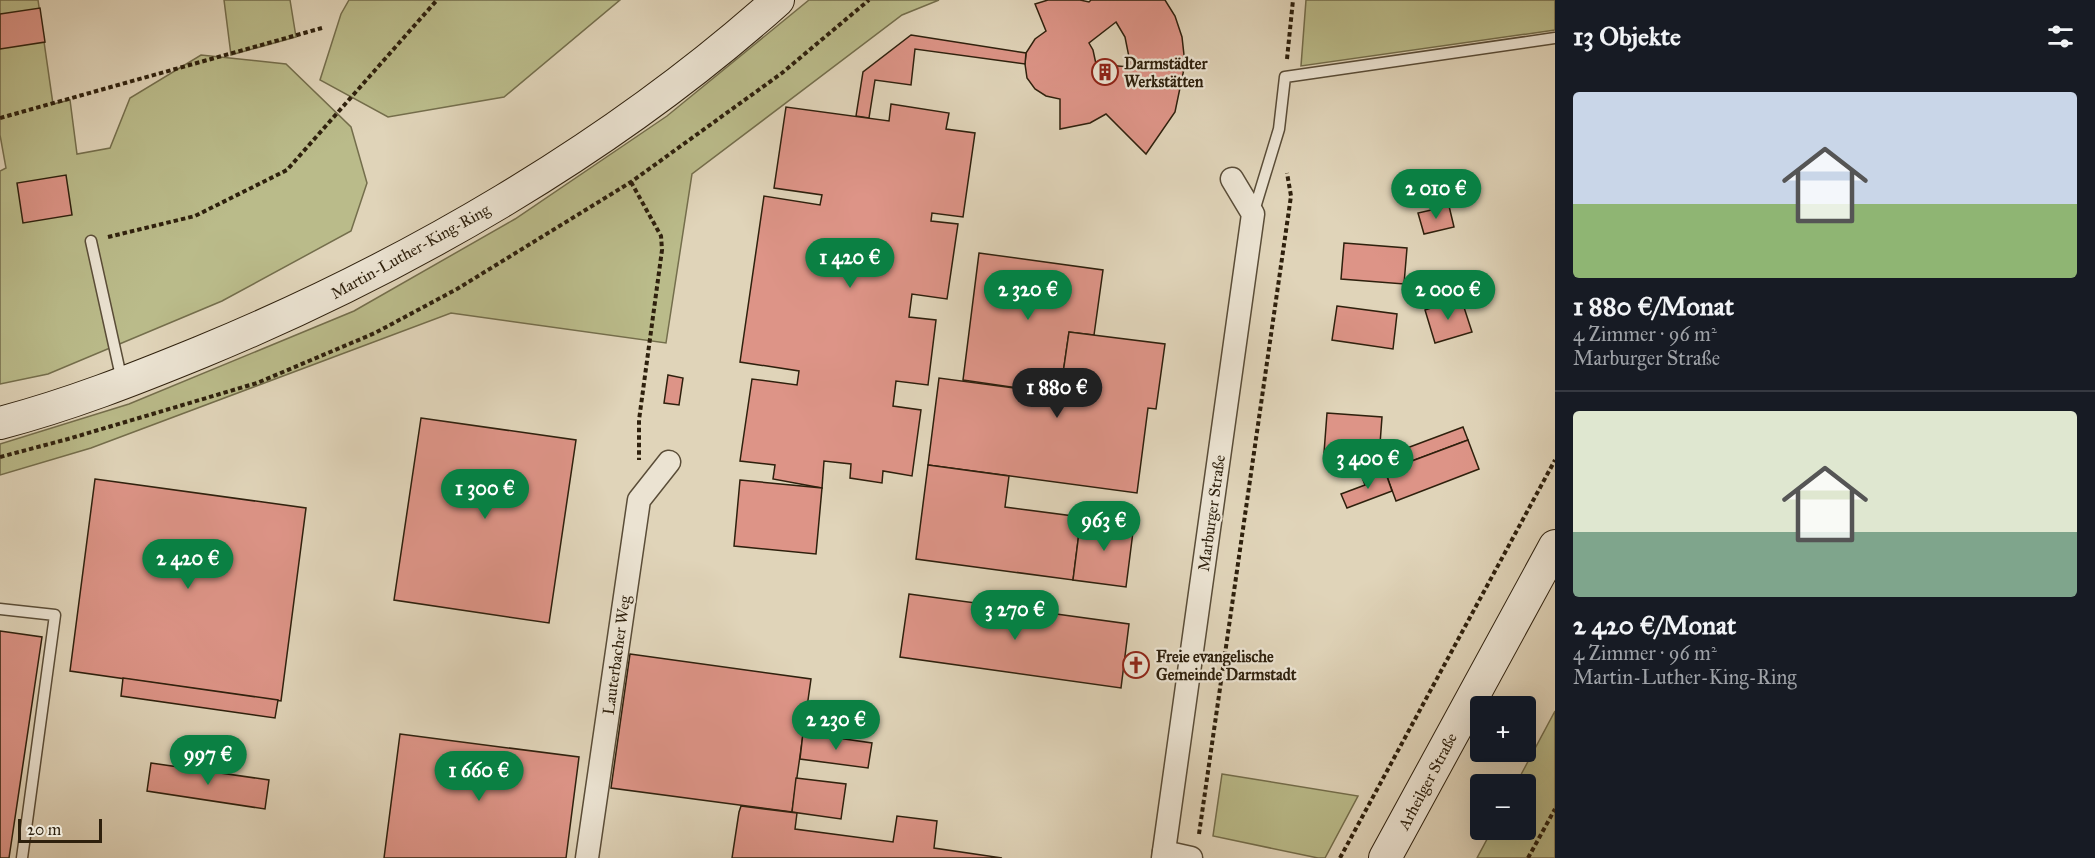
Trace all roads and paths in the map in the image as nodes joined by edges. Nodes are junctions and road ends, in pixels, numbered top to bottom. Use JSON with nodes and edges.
{"nodes":[{"id":1,"x":437,"y":0,"type":"edge"},
{"id":2,"x":778,"y":0,"type":"edge"},
{"id":3,"x":1293,"y":0,"type":"edge"},
{"id":4,"x":322,"y":28,"type":"dead end"},
{"id":5,"x":1555,"y":38,"type":"edge"},
{"id":6,"x":1285,"y":77,"type":"junction"},
{"id":7,"x":0,"y":118,"type":"edge"},
{"id":8,"x":1279,"y":129,"type":"junction"},
{"id":9,"x":1232,"y":179,"type":"dead end"},
{"id":10,"x":631,"y":182,"type":"dead end"},
{"id":11,"x":1253,"y":214,"type":"junction"},
{"id":12,"x":91,"y":241,"type":"joint"},
{"id":13,"x":123,"y":384,"type":"junction"},
{"id":14,"x":0,"y":423,"type":"edge"},
{"id":15,"x":1555,"y":460,"type":"edge"},
{"id":16,"x":669,"y":462,"type":"dead end"},
{"id":17,"x":639,"y":500,"type":"junction"},
{"id":18,"x":1553,"y":553,"type":"edge"},
{"id":19,"x":0,"y":609,"type":"edge"},
{"id":20,"x":1555,"y":809,"type":"edge"},
{"id":21,"x":1198,"y":834,"type":"dead end"},
{"id":22,"x":1164,"y":855,"type":"edge"},
{"id":23,"x":22,"y":858,"type":"edge"},
{"id":24,"x":587,"y":858,"type":"edge"},
{"id":25,"x":1191,"y":858,"type":"edge"},
{"id":26,"x":1340,"y":858,"type":"edge"},
{"id":27,"x":1385,"y":858,"type":"edge"},
{"id":28,"x":1528,"y":858,"type":"edge"}],
"edges":[{"from":1,"to":12,"type":"path"},
{"from":2,"to":13,"type":"main road","name":"Martin-Luther-King-Ring"},
{"from":3,"to":6,"type":"path"},
{"from":4,"to":7,"type":"path"},
{"from":5,"to":6,"type":"lane"},
{"from":6,"to":8,"type":"lane"},
{"from":8,"to":11,"type":"lane"},
{"from":8,"to":21,"type":"path"},
{"from":9,"to":11,"type":"street"},
{"from":10,"to":17,"type":"path"},
{"from":11,"to":22,"type":"street","name":"Marburger Straße"},
{"from":12,"to":13,"type":"lane"},
{"from":13,"to":14,"type":"main road","name":"Martin-Luther-King-Ring"},
{"from":15,"to":26,"type":"path"},
{"from":16,"to":17,"type":"street"},
{"from":17,"to":24,"type":"street","name":"Lauterbacher Weg"},
{"from":18,"to":27,"type":"main road","name":"Arheilger Straße"},
{"from":19,"to":23,"type":"lane"},
{"from":20,"to":28,"type":"path"},
{"from":22,"to":25,"type":"street","name":"Marburger Straße"}]}
